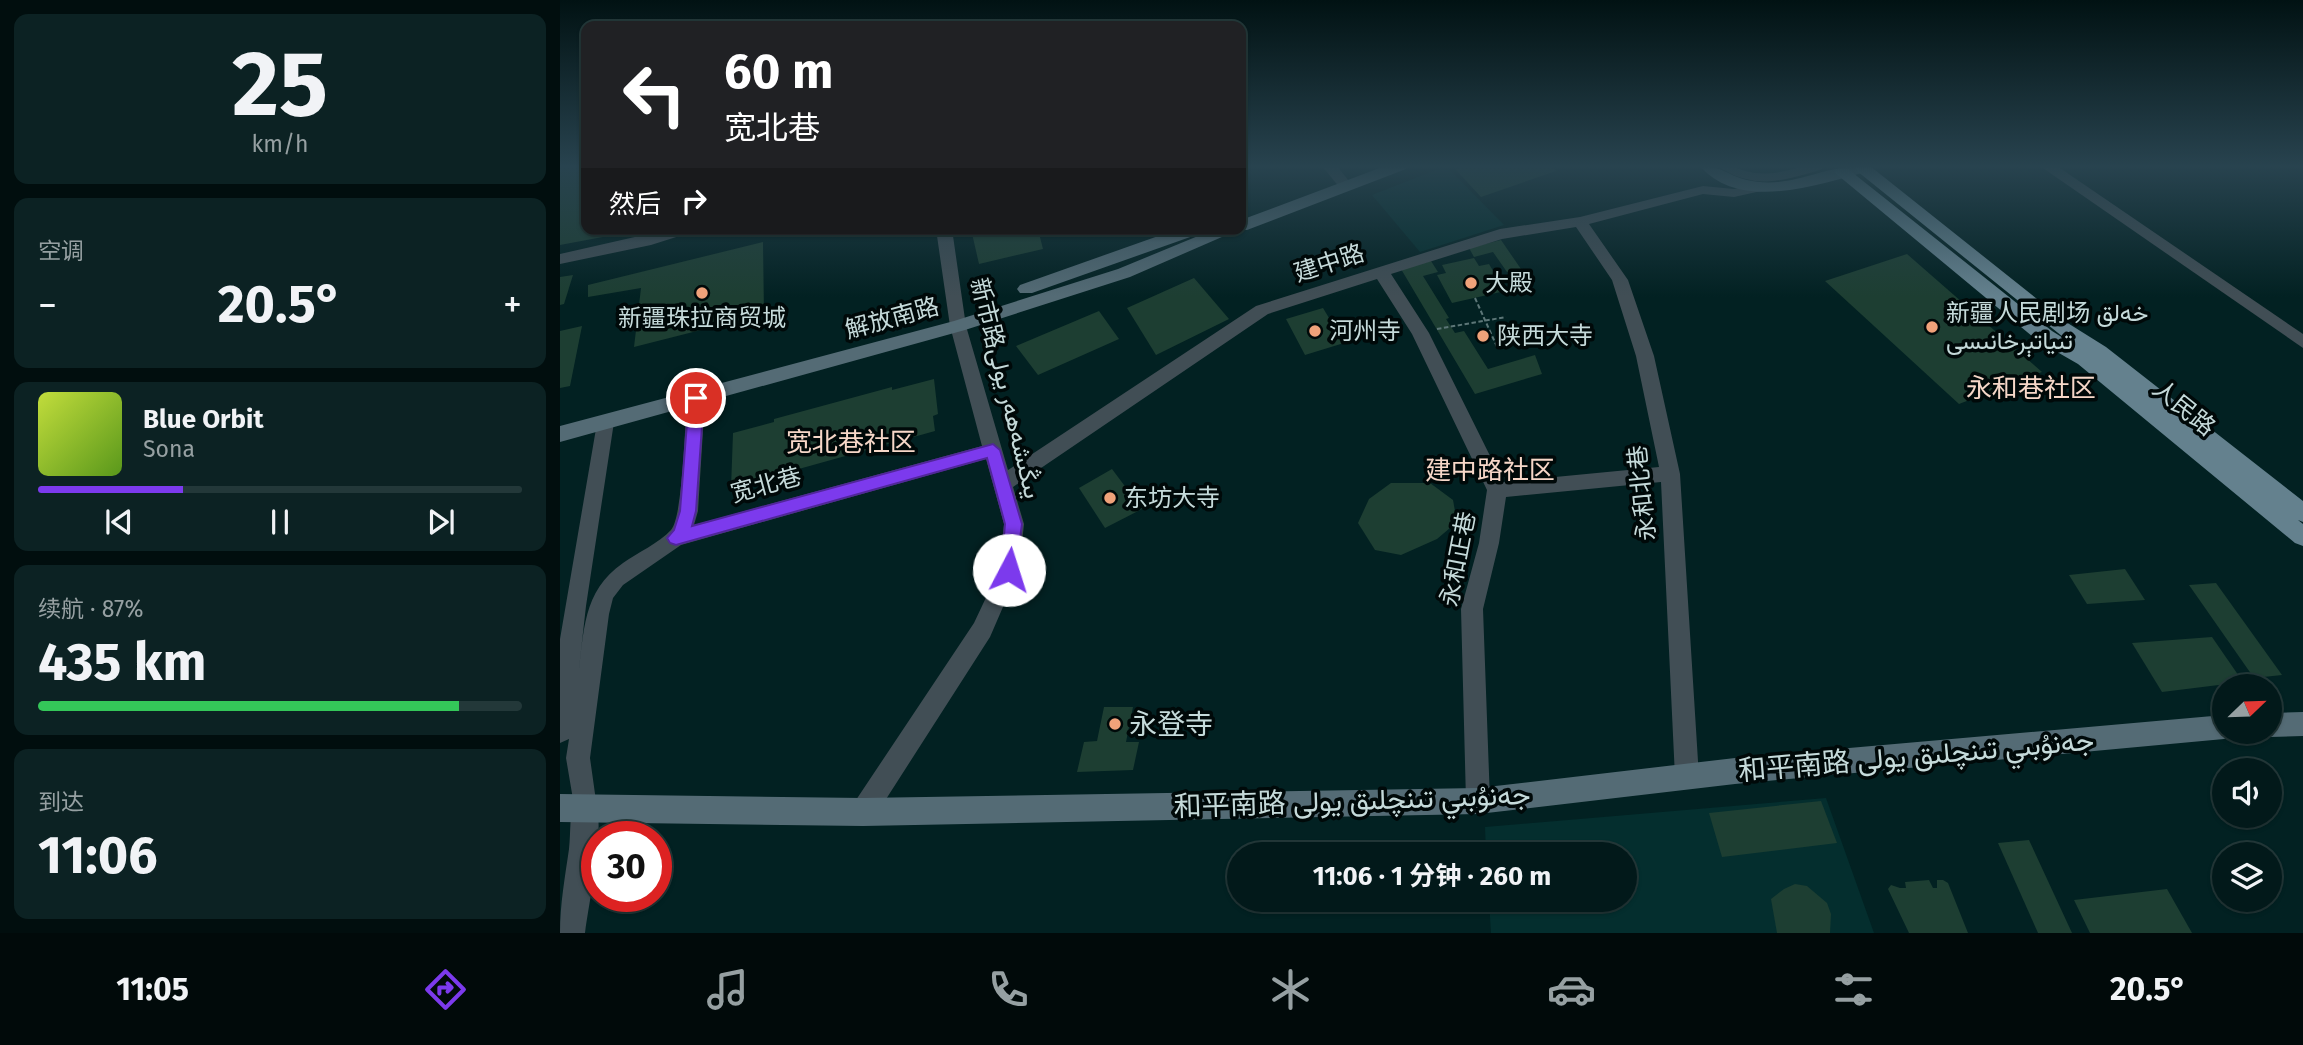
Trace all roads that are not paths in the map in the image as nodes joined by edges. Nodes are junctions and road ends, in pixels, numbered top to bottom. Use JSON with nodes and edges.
{"nodes":[{"id":1,"x":1272,"y":210,"type":"edge"},
{"id":2,"x":1628,"y":210,"type":"edge"},
{"id":3,"x":1887,"y":210,"type":"edge"},
{"id":4,"x":1916,"y":210,"type":"edge"},
{"id":5,"x":2111,"y":210,"type":"edge"},
{"id":6,"x":1580,"y":222,"type":"junction"},
{"id":7,"x":1246,"y":223,"type":"edge"},
{"id":8,"x":647,"y":235,"type":"edge"},
{"id":9,"x":945,"y":235,"type":"edge"},
{"id":10,"x":1179,"y":235,"type":"edge"},
{"id":11,"x":1216,"y":235,"type":"edge"},
{"id":12,"x":560,"y":259,"type":"edge"},
{"id":13,"x":1381,"y":272,"type":"junction"},
{"id":14,"x":957,"y":320,"type":"junction"},
{"id":15,"x":2303,"y":342,"type":"edge"},
{"id":16,"x":696,"y":398,"type":"junction"},
{"id":17,"x":560,"y":421,"type":"edge"},
{"id":18,"x":605,"y":422,"type":"junction"},
{"id":19,"x":560,"y":434,"type":"edge"},
{"id":20,"x":993,"y":450,"type":"junction"},
{"id":21,"x":1670,"y":474,"type":"junction"},
{"id":22,"x":1003,"y":484,"type":"junction"},
{"id":23,"x":1497,"y":490,"type":"junction"},
{"id":24,"x":2303,"y":513,"type":"edge"},
{"id":25,"x":2303,"y":537,"type":"edge"},
{"id":26,"x":676,"y":538,"type":"junction"},
{"id":27,"x":2303,"y":724,"type":"edge"},
{"id":28,"x":2282,"y":725,"type":"edge"},
{"id":29,"x":2212,"y":728,"type":"edge"},
{"id":30,"x":560,"y":732,"type":"edge"},
{"id":31,"x":1687,"y":777,"type":"junction"},
{"id":32,"x":1478,"y":801,"type":"junction"},
{"id":33,"x":573,"y":808,"type":"edge"},
{"id":34,"x":863,"y":812,"type":"junction"},
{"id":35,"x":570,"y":933,"type":"edge"}],
"edges":[{"from":1,"to":7,"type":"main road"},
{"from":2,"to":6,"type":"street","name":"建中路"},
{"from":3,"to":25,"type":"main road","name":"人民路"},
{"from":4,"to":24,"type":"main road","name":"人民路"},
{"from":5,"to":15,"type":"street"},
{"from":6,"to":13,"type":"street","name":"建中路"},
{"from":6,"to":21,"type":"street","name":"永和北巷"},
{"from":8,"to":12,"type":"street"},
{"from":9,"to":14,"type":"street","name":"新市路يىڭىشەھەر يولى"},
{"from":10,"to":14,"type":"main road","name":"解放南路"},
{"from":11,"to":14,"type":"main road","name":"解放南路"},
{"from":13,"to":22,"type":"street","name":"建中路"},
{"from":13,"to":23,"type":"street","name":"永和正巷"},
{"from":14,"to":16,"type":"main road","name":"解放南路"},
{"from":14,"to":17,"type":"main road","name":"解放南路"},
{"from":14,"to":20,"type":"street","name":"新市路يىڭىشەھەر يولى"},
{"from":16,"to":18,"type":"main road","name":"解放南路"},
{"from":16,"to":26,"type":"street"},
{"from":18,"to":19,"type":"main road","name":"解放南路"},
{"from":18,"to":30,"type":"street"},
{"from":20,"to":22,"type":"street","name":"新市路يىڭىشەھەر يولى"},
{"from":20,"to":26,"type":"street","name":"宽北巷"},
{"from":21,"to":23,"type":"street"},
{"from":21,"to":31,"type":"street","name":"永和北巷"},
{"from":22,"to":34,"type":"street","name":"新市路يىڭىشەھەر يولى"},
{"from":23,"to":32,"type":"street","name":"永和正巷"},
{"from":26,"to":33,"type":"street","name":"宽北巷"},
{"from":27,"to":28,"type":"main road"},
{"from":29,"to":31,"type":"main road","name":"和平南路 جەنۇبىي تىنچلىق يولى"},
{"from":31,"to":32,"type":"main road","name":"和平南路 جەنۇبىي تىنچلىق يولى"},
{"from":32,"to":34,"type":"main road","name":"和平南路 جەنۇبىي تىنچلىق يولى"},
{"from":33,"to":34,"type":"main road","name":"和平南路 جەنۇبىي تىنچلىق يولى"},
{"from":33,"to":35,"type":"street"}]}
